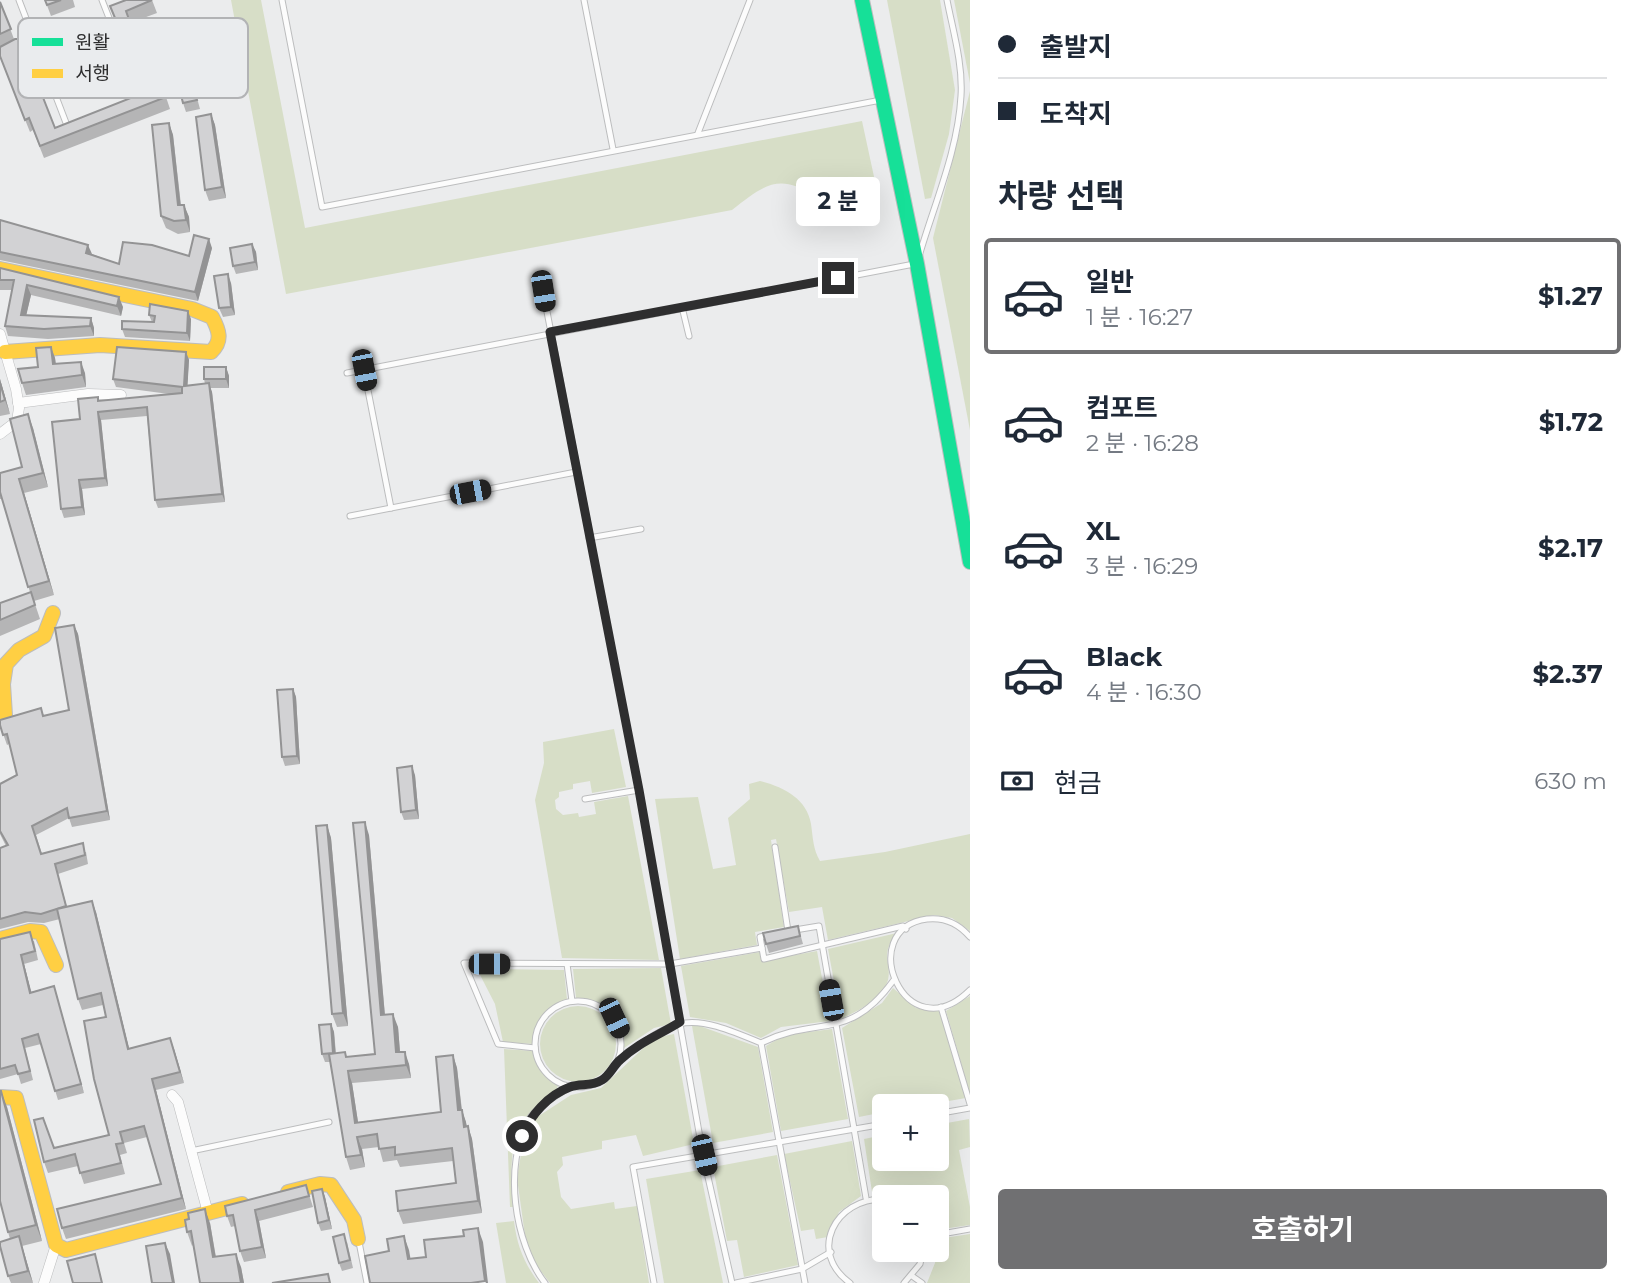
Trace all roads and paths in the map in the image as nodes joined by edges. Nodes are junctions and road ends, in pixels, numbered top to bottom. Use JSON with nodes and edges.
{"nodes":[{"id":1,"x":19,"y":0,"type":"edge"},
{"id":2,"x":102,"y":0,"type":"edge"},
{"id":3,"x":282,"y":0,"type":"edge"},
{"id":4,"x":584,"y":0,"type":"edge"},
{"id":5,"x":750,"y":0,"type":"edge"},
{"id":6,"x":862,"y":0,"type":"edge"},
{"id":7,"x":947,"y":0,"type":"edge"},
{"id":8,"x":26,"y":18,"type":"edge"},
{"id":9,"x":109,"y":18,"type":"edge"},
{"id":10,"x":18,"y":46,"type":"edge"},
{"id":11,"x":12,"y":48,"type":"edge"},
{"id":12,"x":58,"y":98,"type":"edge"},
{"id":13,"x":133,"y":98,"type":"edge"},
{"id":14,"x":881,"y":100,"type":"junction"},
{"id":15,"x":123,"y":107,"type":"edge"},
{"id":16,"x":78,"y":124,"type":"edge"},
{"id":17,"x":698,"y":133,"type":"junction"},
{"id":18,"x":613,"y":149,"type":"junction"},
{"id":19,"x":917,"y":264,"type":"junction"},
{"id":20,"x":0,"y":269,"type":"edge"},
{"id":21,"x":543,"y":291,"type":"dead end"},
{"id":22,"x":682,"y":307,"type":"junction"},
{"id":23,"x":550,"y":332,"type":"junction"},
{"id":24,"x":0,"y":334,"type":"edge"},
{"id":25,"x":689,"y":336,"type":"dead end"},
{"id":26,"x":5,"y":352,"type":"junction"},
{"id":27,"x":364,"y":370,"type":"junction"},
{"id":28,"x":347,"y":373,"type":"dead end"},
{"id":29,"x":121,"y":395,"type":"dead end"},
{"id":30,"x":18,"y":403,"type":"junction"},
{"id":31,"x":0,"y":434,"type":"edge"},
{"id":32,"x":576,"y":471,"type":"junction"},
{"id":33,"x":391,"y":508,"type":"junction"},
{"id":34,"x":350,"y":516,"type":"dead end"},
{"id":35,"x":641,"y":529,"type":"dead end"},
{"id":36,"x":589,"y":538,"type":"junction"},
{"id":37,"x":970,"y":562,"type":"edge"},
{"id":38,"x":53,"y":613,"type":"dead end"},
{"id":39,"x":0,"y":721,"type":"edge"},
{"id":40,"x":639,"y":790,"type":"junction"},
{"id":41,"x":585,"y":799,"type":"dead end"},
{"id":42,"x":775,"y":847,"type":"dead end"},
{"id":43,"x":906,"y":929,"type":"junction"},
{"id":44,"x":788,"y":931,"type":"junction"},
{"id":45,"x":970,"y":937,"type":"edge"},
{"id":46,"x":0,"y":939,"type":"edge"},
{"id":47,"x":821,"y":947,"type":"junction"},
{"id":48,"x":762,"y":948,"type":"junction"},
{"id":49,"x":567,"y":964,"type":"junction"},
{"id":50,"x":670,"y":964,"type":"junction"},
{"id":51,"x":56,"y":965,"type":"dead end"},
{"id":52,"x":893,"y":981,"type":"junction"},
{"id":53,"x":970,"y":990,"type":"edge"},
{"id":54,"x":572,"y":1001,"type":"junction"},
{"id":55,"x":941,"y":1007,"type":"junction"},
{"id":56,"x":680,"y":1022,"type":"junction"},
{"id":57,"x":836,"y":1026,"type":"junction"},
{"id":58,"x":761,"y":1043,"type":"junction"},
{"id":59,"x":535,"y":1048,"type":"junction"},
{"id":60,"x":617,"y":1062,"type":"junction"},
{"id":61,"x":571,"y":1086,"type":"junction"},
{"id":62,"x":172,"y":1095,"type":"dead end"},
{"id":63,"x":0,"y":1097,"type":"edge"},
{"id":64,"x":970,"y":1106,"type":"edge"},
{"id":65,"x":949,"y":1111,"type":"edge"},
{"id":66,"x":329,"y":1122,"type":"dead end"},
{"id":67,"x":872,"y":1126,"type":"edge"},
{"id":68,"x":856,"y":1128,"type":"junction"},
{"id":69,"x":778,"y":1142,"type":"junction"},
{"id":70,"x":191,"y":1151,"type":"junction"},
{"id":71,"x":704,"y":1155,"type":"junction"},
{"id":72,"x":866,"y":1198,"type":"junction"},
{"id":73,"x":872,"y":1198,"type":"edge"},
{"id":74,"x":208,"y":1213,"type":"junction"},
{"id":75,"x":970,"y":1229,"type":"edge"},
{"id":76,"x":949,"y":1233,"type":"edge"},
{"id":77,"x":358,"y":1239,"type":"joint"},
{"id":78,"x":55,"y":1245,"type":"junction"},
{"id":79,"x":831,"y":1252,"type":"junction"},
{"id":80,"x":920,"y":1262,"type":"edge"},
{"id":81,"x":802,"y":1269,"type":"junction"},
{"id":82,"x":912,"y":1276,"type":"junction"},
{"id":83,"x":44,"y":1283,"type":"edge"},
{"id":84,"x":367,"y":1283,"type":"edge"},
{"id":85,"x":545,"y":1283,"type":"edge"},
{"id":86,"x":654,"y":1283,"type":"edge"},
{"id":87,"x":734,"y":1283,"type":"edge"},
{"id":88,"x":805,"y":1283,"type":"edge"},
{"id":89,"x":850,"y":1283,"type":"edge"},
{"id":90,"x":904,"y":1283,"type":"edge"},
{"id":91,"x":922,"y":1283,"type":"edge"}],
"edges":[{"from":1,"to":8,"type":"lane"},
{"from":2,"to":9,"type":"lane"},
{"from":3,"to":18,"type":"lane"},
{"from":4,"to":18,"type":"lane"},
{"from":5,"to":17,"type":"lane"},
{"from":6,"to":14,"type":"street"},
{"from":7,"to":19,"type":"lane"},
{"from":10,"to":11,"type":"lane"},
{"from":12,"to":16,"type":"lane"},
{"from":13,"to":15,"type":"lane"},
{"from":14,"to":17,"type":"lane"},
{"from":14,"to":19,"type":"street"},
{"from":17,"to":18,"type":"lane"},
{"from":19,"to":22,"type":"lane"},
{"from":19,"to":37,"type":"street"},
{"from":20,"to":26,"type":"street"},
{"from":21,"to":23,"type":"lane"},
{"from":22,"to":23,"type":"lane"},
{"from":22,"to":25,"type":"lane"},
{"from":23,"to":27,"type":"lane"},
{"from":23,"to":32,"type":"lane"},
{"from":24,"to":26,"type":"street"},
{"from":26,"to":30,"type":"street"},
{"from":27,"to":28,"type":"lane"},
{"from":27,"to":33,"type":"lane"},
{"from":29,"to":30,"type":"street"},
{"from":30,"to":31,"type":"street"},
{"from":32,"to":33,"type":"lane"},
{"from":32,"to":36,"type":"lane"},
{"from":33,"to":34,"type":"lane"},
{"from":35,"to":36,"type":"lane"},
{"from":36,"to":40,"type":"lane"},
{"from":38,"to":39,"type":"street"},
{"from":40,"to":41,"type":"lane"},
{"from":40,"to":50,"type":"lane"},
{"from":42,"to":44,"type":"lane"},
{"from":43,"to":45,"type":"lane"},
{"from":43,"to":47,"type":"lane"},
{"from":43,"to":52,"type":"lane"},
{"from":44,"to":47,"type":"lane"},
{"from":44,"to":48,"type":"lane"},
{"from":46,"to":51,"type":"street"},
{"from":47,"to":48,"type":"lane"},
{"from":47,"to":57,"type":"lane"},
{"from":48,"to":50,"type":"lane"},
{"from":49,"to":50,"type":"lane"},
{"from":49,"to":54,"type":"lane"},
{"from":49,"to":59,"type":"lane"},
{"from":50,"to":56,"type":"lane"},
{"from":52,"to":55,"type":"lane"},
{"from":52,"to":57,"type":"lane"},
{"from":53,"to":55,"type":"lane"},
{"from":54,"to":59,"type":"lane"},
{"from":54,"to":60,"type":"lane"},
{"from":55,"to":64,"type":"lane"},
{"from":56,"to":58,"type":"lane"},
{"from":56,"to":60,"type":"lane"},
{"from":56,"to":71,"type":"lane"},
{"from":57,"to":58,"type":"lane"},
{"from":57,"to":68,"type":"lane"},
{"from":58,"to":69,"type":"lane"},
{"from":59,"to":61,"type":"lane"},
{"from":60,"to":61,"type":"lane"},
{"from":61,"to":85,"type":"lane"},
{"from":62,"to":70,"type":"street"},
{"from":63,"to":78,"type":"street"},
{"from":64,"to":65,"type":"lane"},
{"from":66,"to":70,"type":"lane"},
{"from":67,"to":68,"type":"lane"},
{"from":68,"to":69,"type":"lane"},
{"from":68,"to":72,"type":"lane"},
{"from":69,"to":71,"type":"lane"},
{"from":69,"to":81,"type":"lane"},
{"from":70,"to":74,"type":"street"},
{"from":71,"to":86,"type":"lane"},
{"from":71,"to":87,"type":"lane"},
{"from":72,"to":73,"type":"lane"},
{"from":72,"to":79,"type":"lane"},
{"from":74,"to":77,"type":"street"},
{"from":74,"to":78,"type":"street"},
{"from":75,"to":76,"type":"lane"},
{"from":77,"to":84,"type":"lane"},
{"from":78,"to":83,"type":"street"},
{"from":79,"to":81,"type":"lane"},
{"from":79,"to":89,"type":"lane"},
{"from":80,"to":82,"type":"lane"},
{"from":81,"to":87,"type":"lane"},
{"from":81,"to":88,"type":"lane"},
{"from":82,"to":90,"type":"lane"},
{"from":82,"to":91,"type":"lane"}]}
